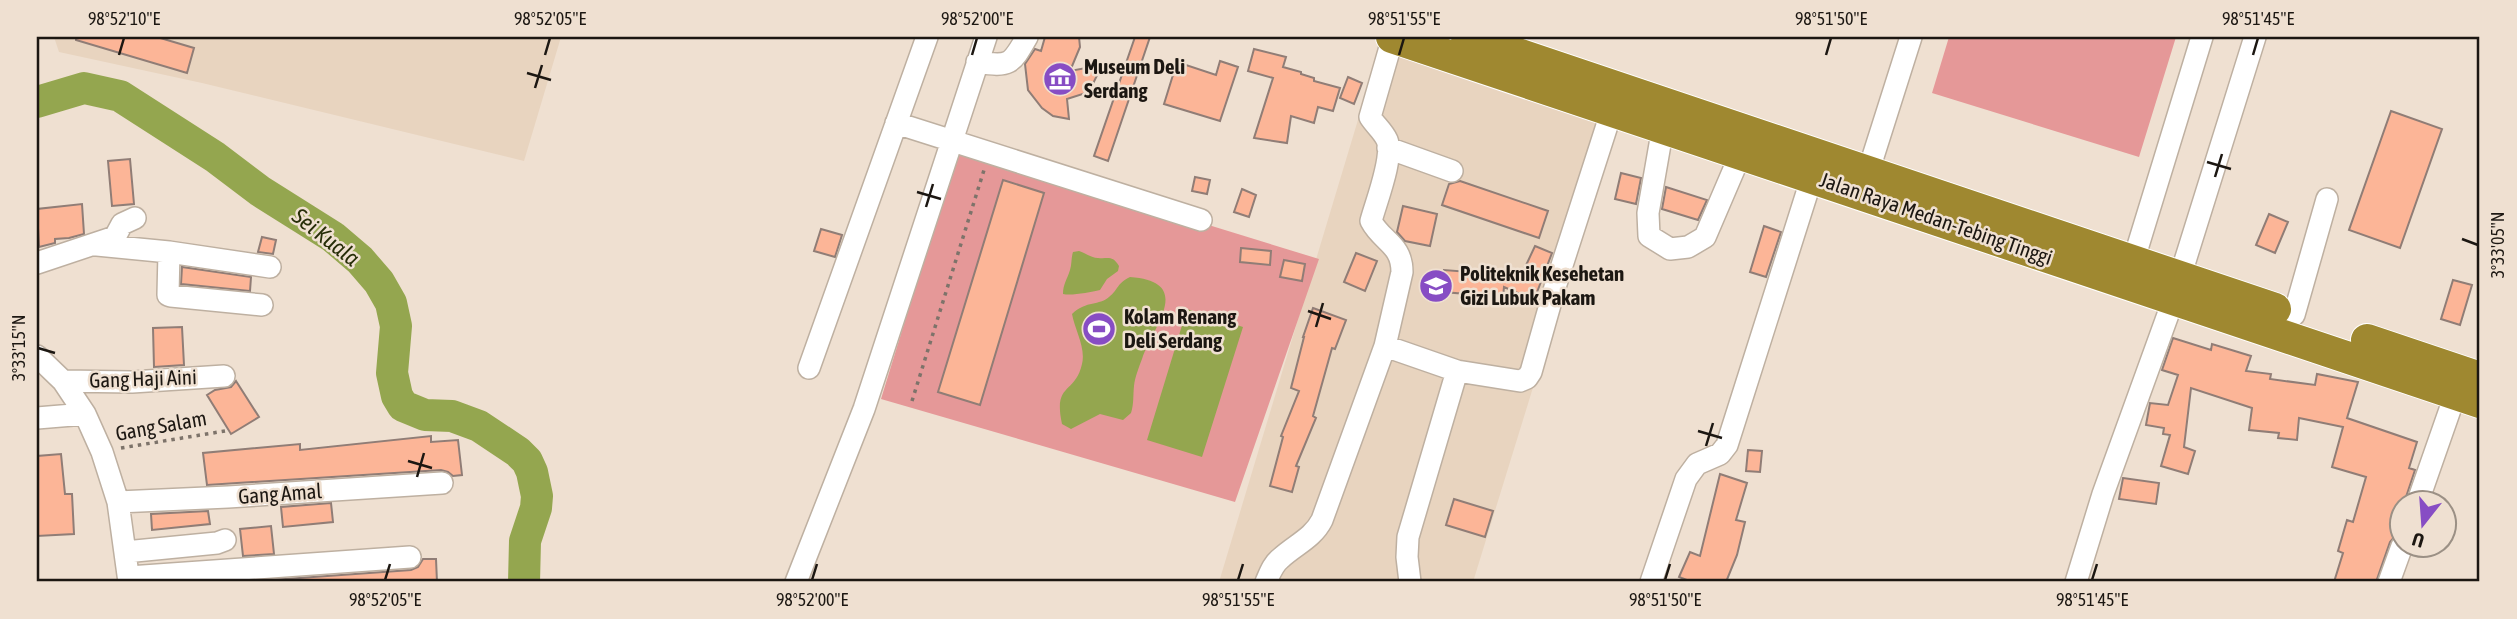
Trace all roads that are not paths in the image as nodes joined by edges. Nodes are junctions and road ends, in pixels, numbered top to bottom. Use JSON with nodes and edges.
{"nodes":[{"id":1,"x":927,"y":37,"type":"edge"},
{"id":2,"x":986,"y":37,"type":"edge"},
{"id":3,"x":1027,"y":37,"type":"edge"},
{"id":4,"x":1393,"y":37,"type":"edge"},
{"id":5,"x":1467,"y":37,"type":"edge"},
{"id":6,"x":1911,"y":37,"type":"edge"},
{"id":7,"x":2202,"y":37,"type":"edge"},
{"id":8,"x":2255,"y":37,"type":"edge"},
{"id":9,"x":977,"y":62,"type":"junction"},
{"id":10,"x":1612,"y":110,"type":"junction"},
{"id":11,"x":896,"y":122,"type":"junction"},
{"id":12,"x":1663,"y":127,"type":"junction"},
{"id":13,"x":952,"y":139,"type":"junction"},
{"id":14,"x":1388,"y":148,"type":"junction"},
{"id":15,"x":1741,"y":153,"type":"junction"},
{"id":16,"x":1452,"y":171,"type":"dead end"},
{"id":17,"x":1812,"y":177,"type":"junction"},
{"id":18,"x":1865,"y":182,"type":"junction"},
{"id":19,"x":2327,"y":199,"type":"dead end"},
{"id":20,"x":135,"y":218,"type":"dead end"},
{"id":21,"x":1201,"y":220,"type":"dead end"},
{"id":22,"x":97,"y":245,"type":"junction"},
{"id":23,"x":169,"y":252,"type":"junction"},
{"id":24,"x":37,"y":263,"type":"edge"},
{"id":25,"x":270,"y":267,"type":"dead end"},
{"id":26,"x":2154,"y":280,"type":"junction"},
{"id":27,"x":262,"y":305,"type":"dead end"},
{"id":28,"x":2294,"y":315,"type":"junction"},
{"id":29,"x":1385,"y":346,"type":"junction"},
{"id":30,"x":37,"y":356,"type":"edge"},
{"id":31,"x":808,"y":368,"type":"dead end"},
{"id":32,"x":1457,"y":371,"type":"junction"},
{"id":33,"x":224,"y":376,"type":"dead end"},
{"id":34,"x":63,"y":381,"type":"junction"},
{"id":35,"x":2470,"y":387,"type":"edge"},
{"id":36,"x":85,"y":414,"type":"junction"},
{"id":37,"x":37,"y":418,"type":"edge"},
{"id":38,"x":442,"y":482,"type":"dead end"},
{"id":39,"x":2423,"y":490,"type":"edge"},
{"id":40,"x":118,"y":502,"type":"junction"},
{"id":41,"x":225,"y":540,"type":"dead end"},
{"id":42,"x":125,"y":552,"type":"junction"},
{"id":43,"x":410,"y":557,"type":"dead end"},
{"id":44,"x":2397,"y":560,"type":"edge"},
{"id":45,"x":129,"y":580,"type":"edge"},
{"id":46,"x":796,"y":582,"type":"edge"},
{"id":47,"x":1266,"y":582,"type":"edge"},
{"id":48,"x":1410,"y":582,"type":"edge"},
{"id":49,"x":1651,"y":582,"type":"edge"},
{"id":50,"x":2076,"y":582,"type":"edge"},
{"id":51,"x":2389,"y":582,"type":"edge"}],
"edges":[{"from":1,"to":11,"type":"street"},
{"from":2,"to":9,"type":"street"},
{"from":3,"to":9,"type":"street"},
{"from":4,"to":10,"type":"highway","name":"Jalan Raya Medan-Tebing Tinggi"},
{"from":4,"to":14,"type":"street"},
{"from":5,"to":18,"type":"highway","name":"Jalan Raya Medan-Tebing Tinggi"},
{"from":6,"to":18,"type":"street"},
{"from":7,"to":26,"type":"street"},
{"from":8,"to":26,"type":"street"},
{"from":9,"to":13,"type":"street"},
{"from":10,"to":12,"type":"highway","name":"Jalan Raya Medan-Tebing Tinggi"},
{"from":10,"to":32,"type":"street"},
{"from":11,"to":13,"type":"street"},
{"from":11,"to":31,"type":"street"},
{"from":12,"to":15,"type":"highway","name":"Jalan Raya Medan-Tebing Tinggi"},
{"from":12,"to":15,"type":"street"},
{"from":13,"to":21,"type":"street"},
{"from":13,"to":46,"type":"street"},
{"from":14,"to":16,"type":"street"},
{"from":14,"to":29,"type":"street"},
{"from":15,"to":17,"type":"highway","name":"Jalan Raya Medan-Tebing Tinggi"},
{"from":17,"to":18,"type":"highway","name":"Jalan Raya Medan-Tebing Tinggi"},
{"from":17,"to":49,"type":"street"},
{"from":18,"to":26,"type":"highway","name":"Jalan Raya Medan-Tebing Tinggi"},
{"from":19,"to":28,"type":"street"},
{"from":20,"to":22,"type":"street"},
{"from":22,"to":23,"type":"street"},
{"from":22,"to":24,"type":"street"},
{"from":23,"to":25,"type":"street"},
{"from":23,"to":27,"type":"street"},
{"from":26,"to":28,"type":"highway","name":"Jalan Raya Medan-Tebing Tinggi"},
{"from":26,"to":35,"type":"highway","name":"Jalan Raya Medan-Tebing Tinggi"},
{"from":26,"to":50,"type":"street"},
{"from":28,"to":35,"type":"highway","name":"Jalan Raya Medan-Tebing Tinggi"},
{"from":29,"to":32,"type":"street"},
{"from":29,"to":47,"type":"street"},
{"from":30,"to":34,"type":"street"},
{"from":32,"to":48,"type":"street"},
{"from":33,"to":34,"type":"street","name":"Gang Haji Aini"},
{"from":34,"to":36,"type":"street"},
{"from":35,"to":39,"type":"street"},
{"from":36,"to":37,"type":"street"},
{"from":36,"to":40,"type":"street"},
{"from":38,"to":40,"type":"street","name":"Gang Amal"},
{"from":40,"to":42,"type":"street"},
{"from":41,"to":42,"type":"street"},
{"from":42,"to":45,"type":"street"},
{"from":43,"to":45,"type":"street"},
{"from":44,"to":51,"type":"street"}]}
